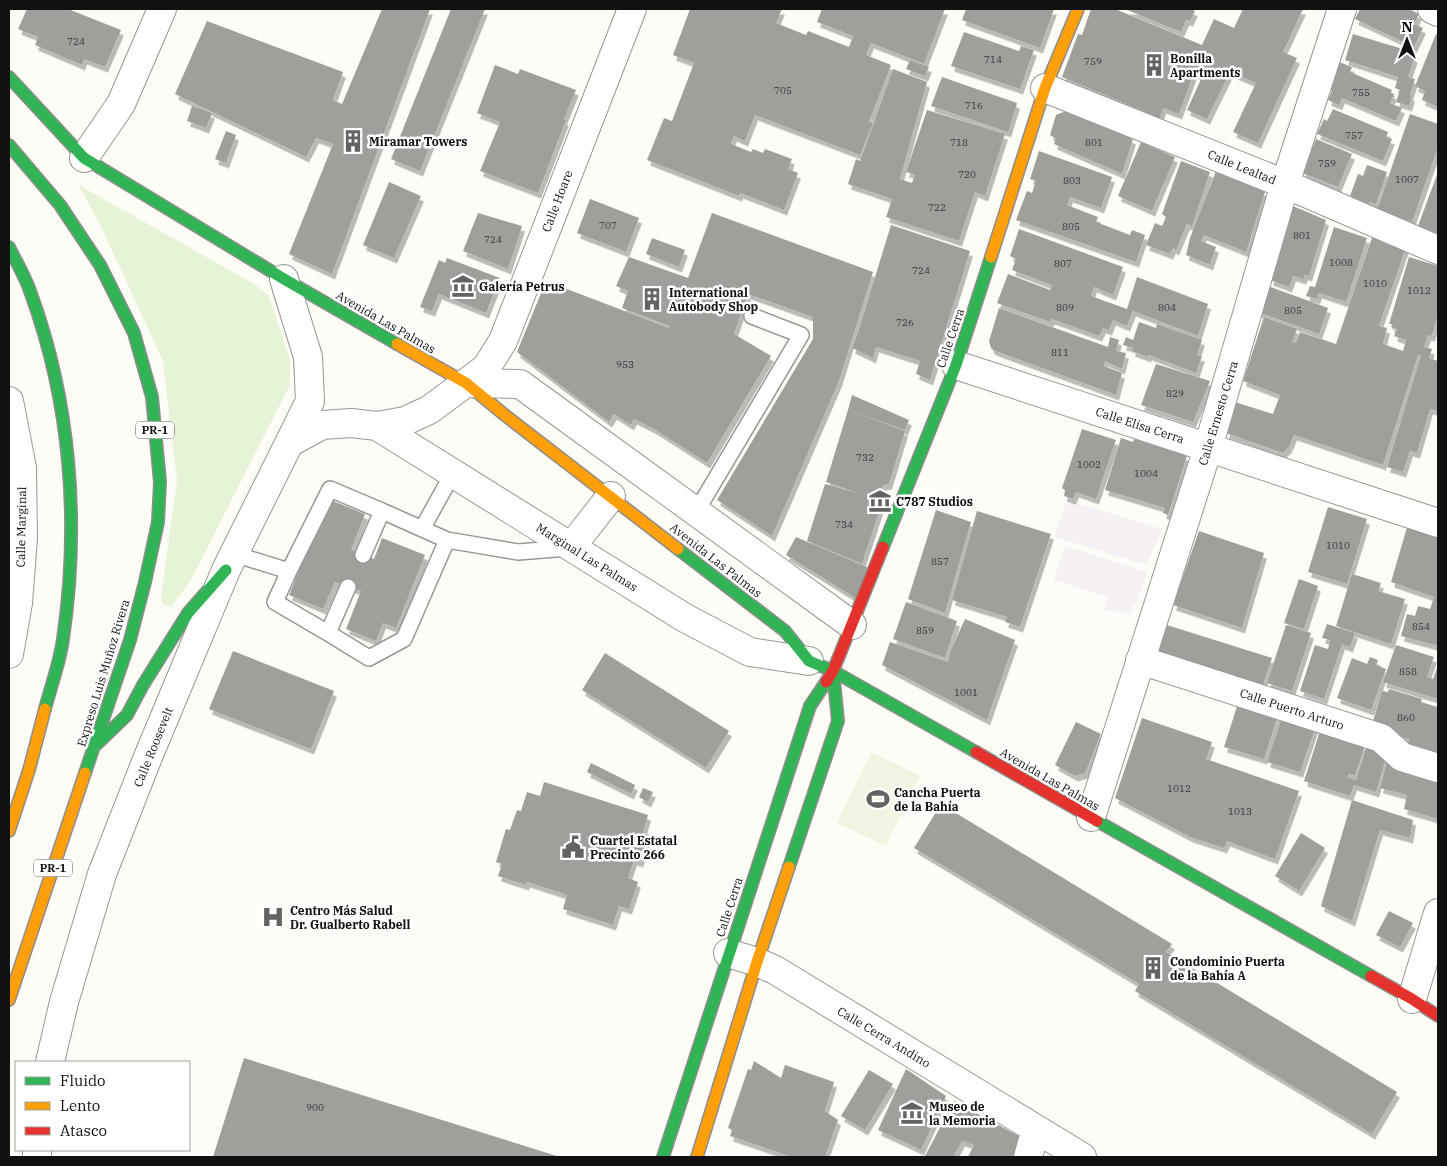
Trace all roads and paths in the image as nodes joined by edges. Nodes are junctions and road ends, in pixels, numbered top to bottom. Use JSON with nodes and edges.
{"nodes":[{"id":1,"x":162,"y":9,"type":"edge"},
{"id":2,"x":632,"y":9,"type":"edge"},
{"id":3,"x":1078,"y":9,"type":"edge"},
{"id":4,"x":1342,"y":9,"type":"edge"},
{"id":5,"x":1432,"y":9,"type":"edge"},
{"id":6,"x":1438,"y":12,"type":"edge"},
{"id":7,"x":9,"y":77,"type":"edge"},
{"id":8,"x":1044,"y":88,"type":"junction"},
{"id":9,"x":9,"y":145,"type":"edge"},
{"id":10,"x":84,"y":158,"type":"junction"},
{"id":11,"x":1285,"y":184,"type":"junction"},
{"id":12,"x":9,"y":247,"type":"edge"},
{"id":13,"x":1438,"y":250,"type":"edge"},
{"id":14,"x":284,"y":279,"type":"junction"},
{"id":15,"x":752,"y":316,"type":"dead end"},
{"id":16,"x":956,"y":364,"type":"junction"},
{"id":17,"x":466,"y":383,"type":"junction"},
{"id":18,"x":9,"y":401,"type":"edge"},
{"id":19,"x":378,"y":426,"type":"junction"},
{"id":20,"x":290,"y":443,"type":"junction"},
{"id":21,"x":1208,"y":448,"type":"junction"},
{"id":22,"x":453,"y":473,"type":"junction"},
{"id":23,"x":611,"y":496,"type":"junction"},
{"id":24,"x":382,"y":511,"type":"junction"},
{"id":25,"x":696,"y":512,"type":"junction"},
{"id":26,"x":1438,"y":523,"type":"edge"},
{"id":27,"x":422,"y":529,"type":"junction"},
{"id":28,"x":447,"y":540,"type":"junction"},
{"id":29,"x":361,"y":547,"type":"dead end"},
{"id":30,"x":572,"y":547,"type":"junction"},
{"id":31,"x":230,"y":562,"type":"junction"},
{"id":32,"x":295,"y":564,"type":"junction"},
{"id":33,"x":348,"y":587,"type":"dead end"},
{"id":34,"x":852,"y":625,"type":"junction"},
{"id":35,"x":328,"y":633,"type":"junction"},
{"id":36,"x":9,"y":654,"type":"edge"},
{"id":37,"x":1140,"y":660,"type":"junction"},
{"id":38,"x":821,"y":666,"type":"junction"},
{"id":39,"x":94,"y":747,"type":"junction"},
{"id":40,"x":1438,"y":768,"type":"edge"},
{"id":41,"x":1091,"y":817,"type":"junction"},
{"id":42,"x":9,"y":831,"type":"edge"},
{"id":43,"x":1438,"y":913,"type":"edge"},
{"id":44,"x":728,"y":953,"type":"junction"},
{"id":45,"x":757,"y":962,"type":"junction"},
{"id":46,"x":1412,"y":999,"type":"junction"},
{"id":47,"x":9,"y":1000,"type":"edge"},
{"id":48,"x":1438,"y":1016,"type":"edge"},
{"id":49,"x":50,"y":1061,"type":"edge"},
{"id":50,"x":1036,"y":1129,"type":"junction"},
{"id":51,"x":663,"y":1157,"type":"edge"},
{"id":52,"x":696,"y":1157,"type":"edge"},
{"id":53,"x":1028,"y":1157,"type":"edge"},
{"id":54,"x":1082,"y":1157,"type":"edge"}],
"edges":[{"from":1,"to":10,"type":"street"},
{"from":2,"to":17,"type":"street","name":"Calle Hoare"},
{"from":3,"to":8,"type":"main road","name":"Calle Cerra"},
{"from":4,"to":11,"type":"street","name":"Calle Ernesto Cerra"},
{"from":5,"to":6,"type":"street"},
{"from":7,"to":10,"type":"main road","name":"Avenida Las Palmas"},
{"from":8,"to":11,"type":"street","name":"Calle Lealtad"},
{"from":8,"to":16,"type":"main road","name":"Calle Cerra"},
{"from":9,"to":39,"type":"main road","name":"Expreso Luis Muñoz Rivera","number":"PR-1"},
{"from":10,"to":14,"type":"main road","name":"Avenida Las Palmas"},
{"from":11,"to":13,"type":"street","name":"Calle Lealtad"},
{"from":11,"to":21,"type":"street","name":"Calle Ernesto Cerra"},
{"from":12,"to":42,"type":"main road"},
{"from":14,"to":17,"type":"main road","name":"Avenida Las Palmas"},
{"from":14,"to":20,"type":"street","name":"Calle Roosevelt"},
{"from":15,"to":25,"type":"lane"},
{"from":16,"to":21,"type":"street","name":"Calle Elisa Cerra"},
{"from":16,"to":34,"type":"main road","name":"Calle Cerra"},
{"from":17,"to":19,"type":"street","name":"Calle Hoare"},
{"from":17,"to":23,"type":"main road","name":"Avenida Las Palmas"},
{"from":17,"to":25,"type":"street"},
{"from":18,"to":36,"type":"street","name":"Calle Marginal"},
{"from":19,"to":20,"type":"street"},
{"from":19,"to":22,"type":"street","name":"Marginal Las Palmas"},
{"from":20,"to":31,"type":"street","name":"Calle Roosevelt"},
{"from":21,"to":26,"type":"street","name":"Calle Elisa Cerra"},
{"from":21,"to":37,"type":"street","name":"Calle Ernesto Cerra"},
{"from":22,"to":27,"type":"lane"},
{"from":22,"to":30,"type":"street","name":"Marginal Las Palmas"},
{"from":23,"to":30,"type":"street"},
{"from":23,"to":38,"type":"main road","name":"Avenida Las Palmas"},
{"from":24,"to":27,"type":"lane"},
{"from":24,"to":29,"type":"lane"},
{"from":24,"to":32,"type":"lane"},
{"from":25,"to":34,"type":"street"},
{"from":27,"to":28,"type":"lane"},
{"from":28,"to":30,"type":"lane"},
{"from":28,"to":35,"type":"lane"},
{"from":30,"to":38,"type":"street","name":"Marginal Las Palmas"},
{"from":31,"to":32,"type":"lane"},
{"from":31,"to":39,"type":"main road"},
{"from":31,"to":49,"type":"street","name":"Calle Roosevelt"},
{"from":32,"to":35,"type":"lane"},
{"from":33,"to":35,"type":"lane"},
{"from":34,"to":38,"type":"main road","name":"Calle Cerra"},
{"from":37,"to":40,"type":"street","name":"Calle Puerto Arturo"},
{"from":37,"to":41,"type":"street","name":"Calle Ernesto Cerra"},
{"from":38,"to":41,"type":"main road","name":"Avenida Las Palmas"},
{"from":38,"to":44,"type":"main road","name":"Calle Cerra"},
{"from":38,"to":45,"type":"main road","name":"Calle Cerra"},
{"from":39,"to":47,"type":"main road","name":"Expreso Luis Muñoz Rivera","number":"PR-1"},
{"from":41,"to":46,"type":"main road","name":"Avenida Las Palmas"},
{"from":43,"to":46,"type":"street"},
{"from":44,"to":45,"type":"street","name":"Calle Cerra Andino"},
{"from":44,"to":51,"type":"main road","name":"Calle Cerra"},
{"from":45,"to":50,"type":"street","name":"Calle Cerra Andino"},
{"from":45,"to":52,"type":"main road","name":"Calle Cerra"},
{"from":46,"to":48,"type":"main road","name":"Avenida Las Palmas"},
{"from":50,"to":53,"type":"street"},
{"from":50,"to":54,"type":"street","name":"Calle Cerra Andino"}]}
